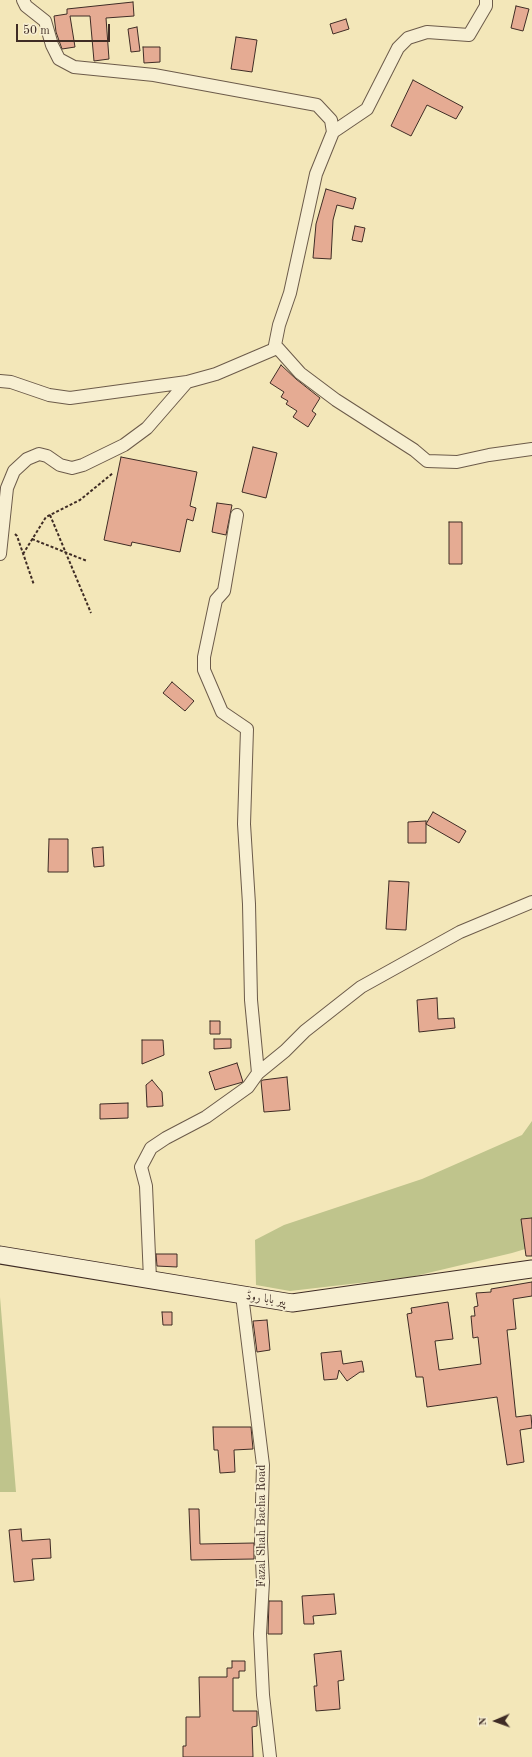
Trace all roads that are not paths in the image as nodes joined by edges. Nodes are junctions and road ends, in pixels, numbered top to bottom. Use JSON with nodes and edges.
{"nodes":[{"id":1,"x":23,"y":0,"type":"edge"},
{"id":2,"x":486,"y":0,"type":"edge"},
{"id":3,"x":333,"y":132,"type":"junction"},
{"id":4,"x":277,"y":348,"type":"junction"},
{"id":5,"x":0,"y":381,"type":"edge"},
{"id":6,"x":187,"y":382,"type":"junction"},
{"id":7,"x":532,"y":449,"type":"edge"},
{"id":8,"x":237,"y":515,"type":"dead end"},
{"id":9,"x":0,"y":554,"type":"edge"},
{"id":10,"x":532,"y":902,"type":"edge"},
{"id":11,"x":258,"y":1073,"type":"junction"},
{"id":12,"x":0,"y":1255,"type":"edge"},
{"id":13,"x":532,"y":1269,"type":"edge"},
{"id":14,"x":150,"y":1279,"type":"junction"},
{"id":15,"x":242,"y":1295,"type":"junction"},
{"id":16,"x":270,"y":1757,"type":"edge"}],
"edges":[{"from":1,"to":3,"type":"street"},
{"from":2,"to":3,"type":"street"},
{"from":3,"to":4,"type":"street"},
{"from":4,"to":6,"type":"street"},
{"from":4,"to":7,"type":"street"},
{"from":5,"to":6,"type":"street"},
{"from":6,"to":9,"type":"street"},
{"from":8,"to":11,"type":"street"},
{"from":10,"to":11,"type":"street"},
{"from":11,"to":14,"type":"street"},
{"from":12,"to":14,"type":"main road","name":"پیر بابا روڈ"},
{"from":13,"to":15,"type":"main road","name":"پیر بابا روڈ"},
{"from":14,"to":15,"type":"main road","name":"پیر بابا روڈ"},
{"from":15,"to":16,"type":"street","name":"Fazal Shah Bacha Road"}]}
